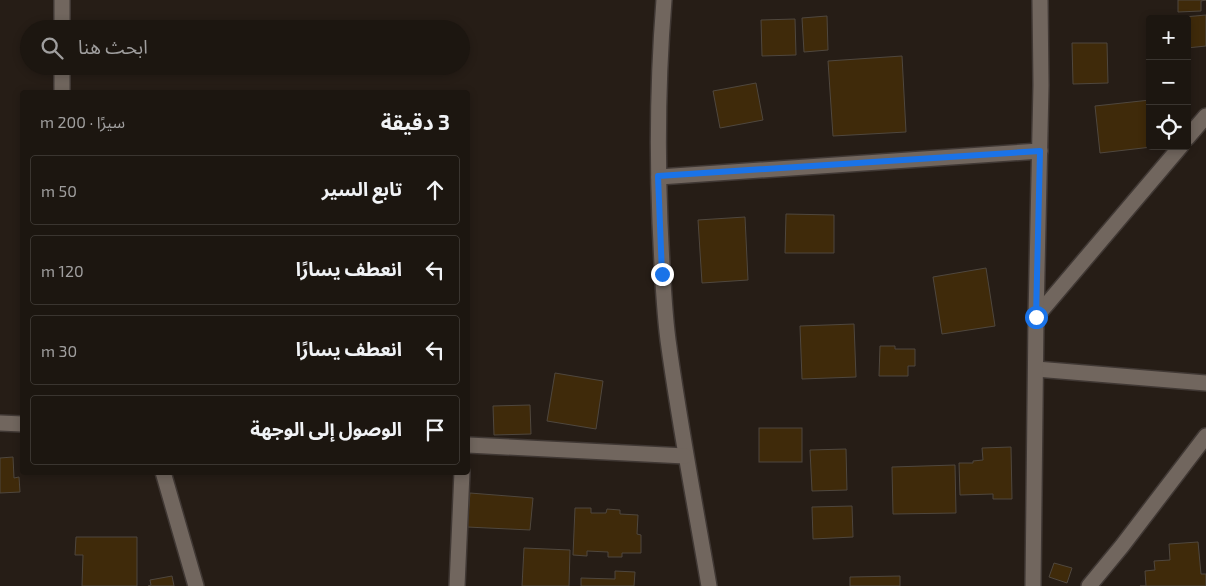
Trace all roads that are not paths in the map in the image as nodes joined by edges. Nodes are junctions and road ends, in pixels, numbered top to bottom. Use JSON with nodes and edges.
{"nodes":[{"id":1,"x":62,"y":0,"type":"edge"},
{"id":2,"x":664,"y":0,"type":"edge"},
{"id":3,"x":1040,"y":0,"type":"edge"},
{"id":4,"x":62,"y":20,"type":"edge"},
{"id":5,"x":62,"y":75,"type":"edge"},
{"id":6,"x":62,"y":90,"type":"edge"},
{"id":7,"x":1206,"y":116,"type":"edge"},
{"id":8,"x":1191,"y":133,"type":"edge"},
{"id":9,"x":1178,"y":150,"type":"edge"},
{"id":10,"x":1040,"y":151,"type":"junction"},
{"id":11,"x":658,"y":176,"type":"junction"},
{"id":12,"x":1036,"y":317,"type":"junction"},
{"id":13,"x":1036,"y":369,"type":"junction"},
{"id":14,"x":1206,"y":383,"type":"edge"},
{"id":15,"x":0,"y":423,"type":"edge"},
{"id":16,"x":20,"y":424,"type":"edge"},
{"id":17,"x":1206,"y":436,"type":"edge"},
{"id":18,"x":470,"y":445,"type":"edge"},
{"id":19,"x":685,"y":456,"type":"junction"},
{"id":20,"x":164,"y":475,"type":"edge"},
{"id":21,"x":462,"y":475,"type":"edge"},
{"id":22,"x":196,"y":586,"type":"edge"},
{"id":23,"x":457,"y":586,"type":"edge"},
{"id":24,"x":709,"y":586,"type":"edge"},
{"id":25,"x":1033,"y":586,"type":"edge"},
{"id":26,"x":1089,"y":586,"type":"edge"}],
"edges":[{"from":1,"to":4,"type":"street"},
{"from":2,"to":11,"type":"street"},
{"from":3,"to":10,"type":"street"},
{"from":5,"to":6,"type":"street"},
{"from":7,"to":8,"type":"street"},
{"from":9,"to":12,"type":"street"},
{"from":10,"to":11,"type":"street"},
{"from":10,"to":12,"type":"street"},
{"from":11,"to":19,"type":"street"},
{"from":12,"to":13,"type":"street"},
{"from":13,"to":14,"type":"street"},
{"from":13,"to":25,"type":"street"},
{"from":15,"to":16,"type":"street"},
{"from":17,"to":26,"type":"street"},
{"from":18,"to":19,"type":"street"},
{"from":19,"to":24,"type":"street"},
{"from":20,"to":22,"type":"street"},
{"from":21,"to":23,"type":"street"}]}
